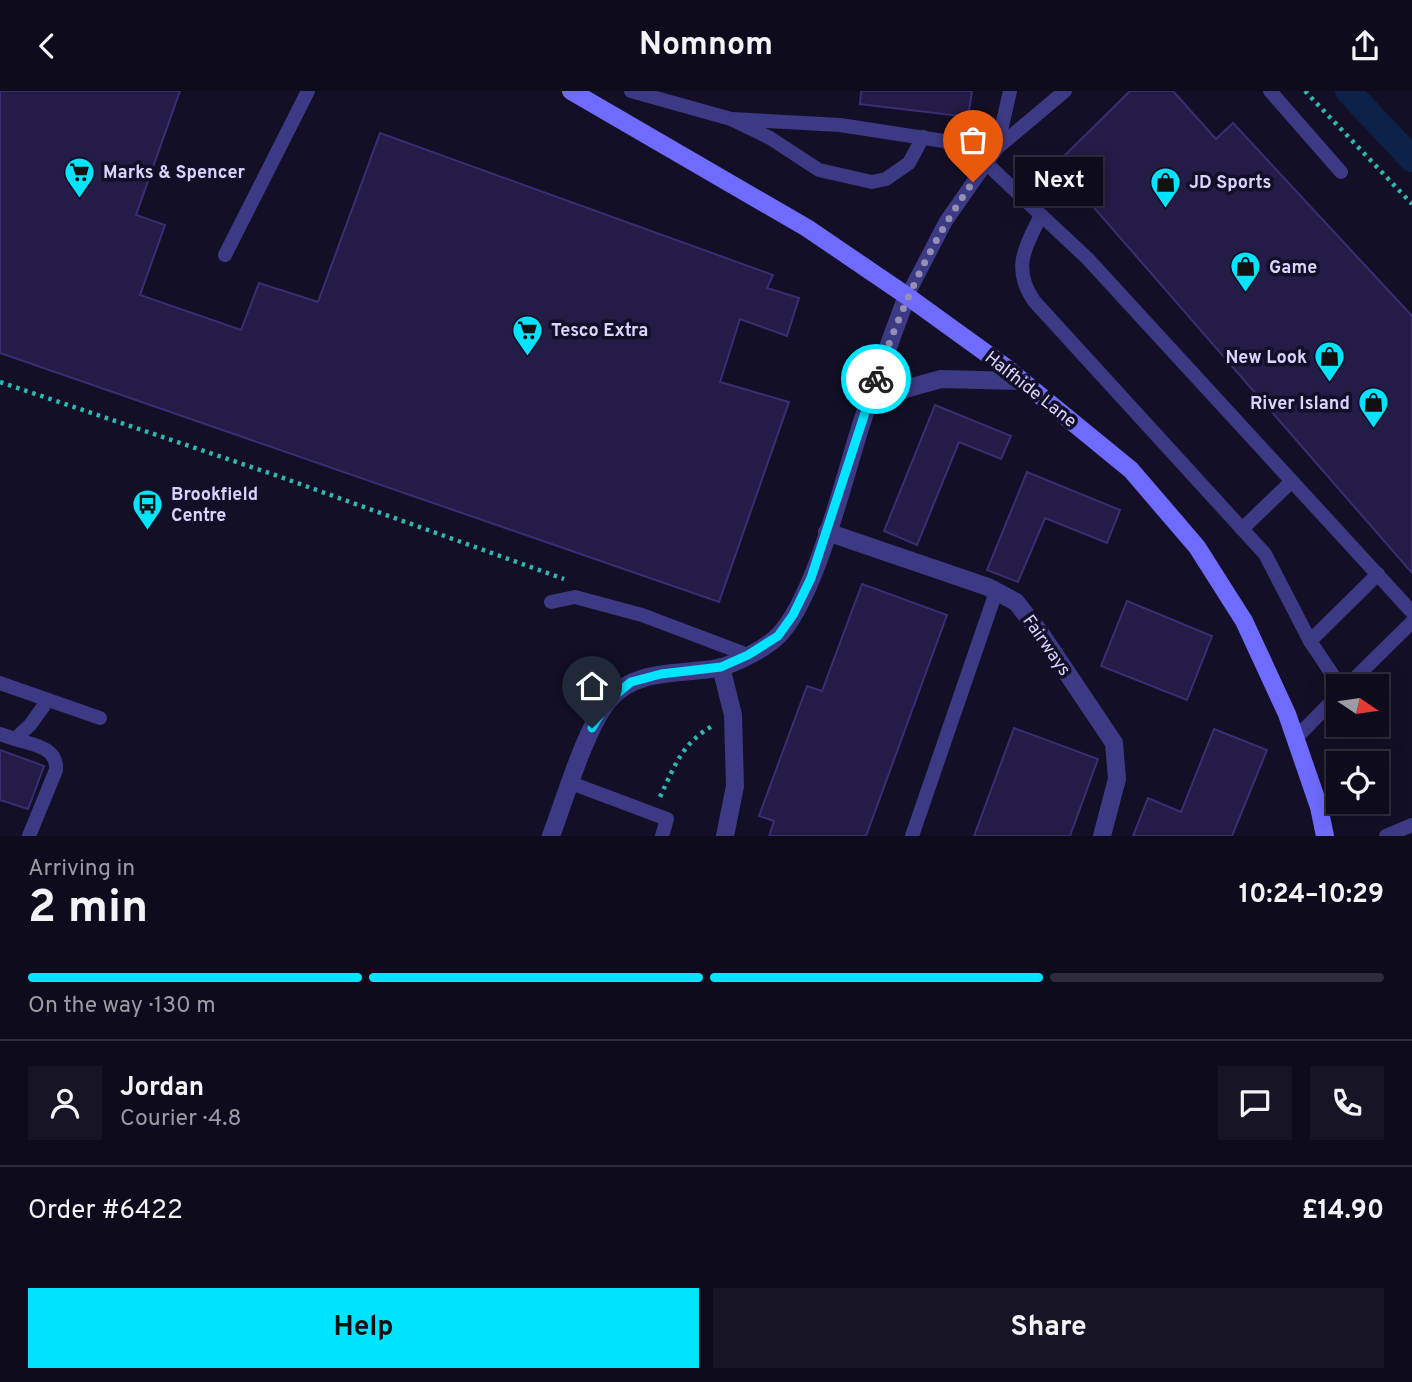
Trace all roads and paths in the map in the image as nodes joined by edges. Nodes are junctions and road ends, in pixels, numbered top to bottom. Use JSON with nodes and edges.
{"nodes":[{"id":1,"x":308,"y":91,"type":"edge"},
{"id":2,"x":571,"y":91,"type":"edge"},
{"id":3,"x":631,"y":91,"type":"edge"},
{"id":4,"x":1010,"y":91,"type":"edge"},
{"id":5,"x":1065,"y":91,"type":"edge"},
{"id":6,"x":1270,"y":91,"type":"edge"},
{"id":7,"x":1305,"y":91,"type":"edge"},
{"id":8,"x":730,"y":119,"type":"junction"},
{"id":9,"x":923,"y":137,"type":"junction"},
{"id":10,"x":997,"y":148,"type":"junction"},
{"id":11,"x":986,"y":163,"type":"junction"},
{"id":12,"x":1341,"y":172,"type":"dead end"},
{"id":13,"x":1412,"y":204,"type":"edge"},
{"id":14,"x":1041,"y":215,"type":"junction"},
{"id":15,"x":225,"y":255,"type":"dead end"},
{"id":16,"x":907,"y":296,"type":"junction"},
{"id":17,"x":1023,"y":381,"type":"junction"},
{"id":18,"x":0,"y":382,"type":"edge"},
{"id":19,"x":867,"y":407,"type":"junction"},
{"id":20,"x":1292,"y":481,"type":"junction"},
{"id":21,"x":1242,"y":529,"type":"junction"},
{"id":22,"x":827,"y":532,"type":"junction"},
{"id":23,"x":1378,"y":574,"type":"junction"},
{"id":24,"x":571,"y":582,"type":"dead end"},
{"id":25,"x":996,"y":591,"type":"junction"},
{"id":26,"x":551,"y":602,"type":"dead end"},
{"id":27,"x":1412,"y":613,"type":"edge"},
{"id":28,"x":1412,"y":622,"type":"edge"},
{"id":29,"x":1310,"y":641,"type":"junction"},
{"id":30,"x":748,"y":655,"type":"junction"},
{"id":31,"x":721,"y":667,"type":"junction"},
{"id":32,"x":1332,"y":674,"type":"edge"},
{"id":33,"x":1359,"y":674,"type":"edge"},
{"id":34,"x":0,"y":683,"type":"edge"},
{"id":35,"x":48,"y":700,"type":"junction"},
{"id":36,"x":1326,"y":707,"type":"edge"},
{"id":37,"x":733,"y":715,"type":"junction"},
{"id":38,"x":100,"y":718,"type":"dead end"},
{"id":39,"x":0,"y":734,"type":"edge"},
{"id":40,"x":15,"y":739,"type":"junction"},
{"id":41,"x":1295,"y":739,"type":"junction"},
{"id":42,"x":571,"y":783,"type":"junction"},
{"id":43,"x":653,"y":813,"type":"junction"},
{"id":44,"x":1412,"y":825,"type":"edge"},
{"id":45,"x":29,"y":836,"type":"edge"},
{"id":46,"x":551,"y":836,"type":"edge"},
{"id":47,"x":662,"y":836,"type":"edge"},
{"id":48,"x":725,"y":836,"type":"edge"},
{"id":49,"x":912,"y":836,"type":"edge"},
{"id":50,"x":1102,"y":836,"type":"edge"},
{"id":51,"x":1325,"y":836,"type":"edge"},
{"id":52,"x":1386,"y":836,"type":"edge"}],
"edges":[{"from":1,"to":15,"type":"lane"},
{"from":2,"to":16,"type":"main road","name":"Halfhide Lane"},
{"from":3,"to":8,"type":"lane"},
{"from":4,"to":10,"type":"lane"},
{"from":5,"to":10,"type":"lane"},
{"from":6,"to":12,"type":"lane"},
{"from":7,"to":13,"type":"path"},
{"from":8,"to":9,"type":"lane"},
{"from":8,"to":9,"type":"lane"},
{"from":9,"to":11,"type":"lane"},
{"from":10,"to":11,"type":"lane"},
{"from":11,"to":14,"type":"lane"},
{"from":11,"to":16,"type":"lane"},
{"from":14,"to":20,"type":"lane"},
{"from":14,"to":21,"type":"lane"},
{"from":16,"to":17,"type":"main road","name":"Halfhide Lane"},
{"from":16,"to":19,"type":"street"},
{"from":17,"to":19,"type":"street"},
{"from":17,"to":41,"type":"main road","name":"Halfhide Lane"},
{"from":18,"to":24,"type":"path"},
{"from":19,"to":22,"type":"street"},
{"from":20,"to":21,"type":"lane"},
{"from":20,"to":23,"type":"lane"},
{"from":21,"to":29,"type":"lane"},
{"from":22,"to":25,"type":"street","name":"Fairways"},
{"from":22,"to":30,"type":"street"},
{"from":23,"to":27,"type":"lane"},
{"from":23,"to":29,"type":"lane"},
{"from":25,"to":49,"type":"lane"},
{"from":25,"to":50,"type":"street","name":"Fairways"},
{"from":26,"to":30,"type":"lane"},
{"from":28,"to":33,"type":"lane"},
{"from":29,"to":32,"type":"lane"},
{"from":30,"to":31,"type":"street"},
{"from":31,"to":37,"type":"street"},
{"from":31,"to":42,"type":"street"},
{"from":34,"to":35,"type":"lane"},
{"from":35,"to":38,"type":"lane"},
{"from":35,"to":40,"type":"lane"},
{"from":36,"to":41,"type":"lane"},
{"from":37,"to":43,"type":"path"},
{"from":37,"to":48,"type":"street"},
{"from":39,"to":40,"type":"lane"},
{"from":40,"to":45,"type":"lane"},
{"from":41,"to":51,"type":"main road","name":"Halfhide Lane"},
{"from":42,"to":43,"type":"lane"},
{"from":42,"to":46,"type":"street"},
{"from":43,"to":47,"type":"lane"},
{"from":44,"to":52,"type":"lane"}]}
